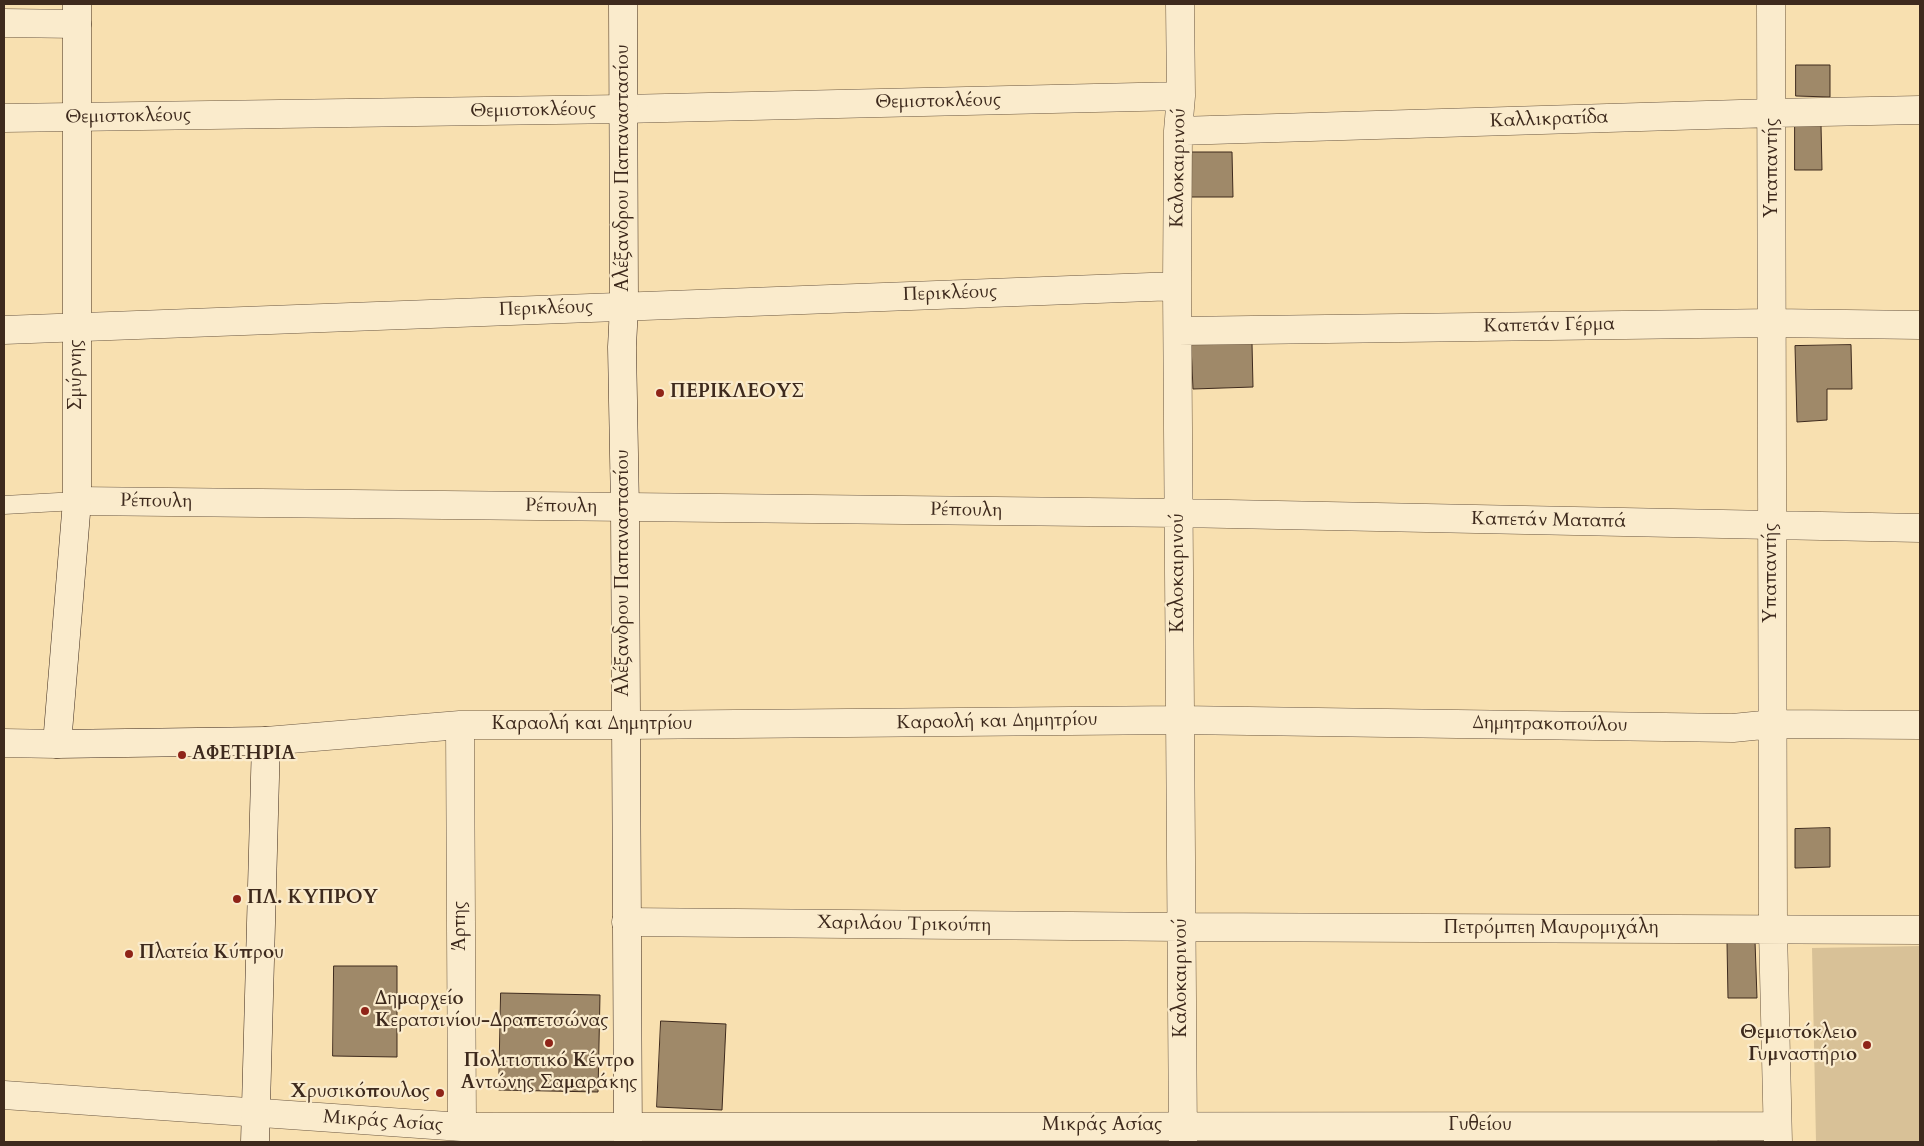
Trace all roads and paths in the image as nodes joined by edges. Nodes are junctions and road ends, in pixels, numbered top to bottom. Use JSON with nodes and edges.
{"nodes":[{"id":1,"x":623,"y":4,"type":"edge"},
{"id":2,"x":1180,"y":4,"type":"edge"},
{"id":3,"x":1772,"y":4,"type":"edge"},
{"id":4,"x":77,"y":14,"type":"edge"},
{"id":5,"x":4,"y":23,"type":"edge"},
{"id":6,"x":1181,"y":96,"type":"junction"},
{"id":7,"x":623,"y":109,"type":"junction"},
{"id":8,"x":1920,"y":110,"type":"edge"},
{"id":9,"x":1773,"y":113,"type":"junction"},
{"id":10,"x":77,"y":117,"type":"junction"},
{"id":11,"x":4,"y":118,"type":"edge"},
{"id":12,"x":1178,"y":131,"type":"junction"},
{"id":13,"x":1177,"y":286,"type":"junction"},
{"id":14,"x":624,"y":306,"type":"junction"},
{"id":15,"x":1773,"y":323,"type":"junction"},
{"id":16,"x":1920,"y":325,"type":"edge"},
{"id":17,"x":77,"y":326,"type":"junction"},
{"id":18,"x":4,"y":330,"type":"edge"},
{"id":19,"x":1178,"y":331,"type":"junction"},
{"id":20,"x":77,"y":501,"type":"junction"},
{"id":21,"x":4,"y":505,"type":"edge"},
{"id":22,"x":624,"y":508,"type":"junction"},
{"id":23,"x":1179,"y":513,"type":"junction"},
{"id":24,"x":1771,"y":526,"type":"junction"},
{"id":25,"x":1920,"y":528,"type":"edge"},
{"id":26,"x":1180,"y":720,"type":"junction"},
{"id":27,"x":1773,"y":724,"type":"junction"},
{"id":28,"x":460,"y":725,"type":"junction"},
{"id":29,"x":625,"y":725,"type":"junction"},
{"id":30,"x":1920,"y":725,"type":"edge"},
{"id":31,"x":266,"y":741,"type":"junction"},
{"id":32,"x":4,"y":743,"type":"edge"},
{"id":33,"x":57,"y":744,"type":"junction"},
{"id":34,"x":626,"y":922,"type":"junction"},
{"id":35,"x":1181,"y":927,"type":"junction"},
{"id":36,"x":1773,"y":930,"type":"junction"},
{"id":37,"x":1920,"y":930,"type":"edge"},
{"id":38,"x":4,"y":1095,"type":"edge"},
{"id":39,"x":256,"y":1114,"type":"junction"},
{"id":40,"x":462,"y":1127,"type":"junction"},
{"id":41,"x":1182,"y":1134,"type":"edge"},
{"id":42,"x":1778,"y":1134,"type":"edge"},
{"id":43,"x":628,"y":1135,"type":"edge"},
{"id":44,"x":255,"y":1142,"type":"edge"}],
"edges":[{"from":1,"to":7,"type":"street","name":"Αλέξανδρου Παπαναστασίου"},
{"from":2,"to":6,"type":"street","name":"Καλοκαιρινού"},
{"from":3,"to":9,"type":"street","name":"Υπαπαντής"},
{"from":4,"to":5,"type":"street"},
{"from":4,"to":10,"type":"street","name":"Σμύρνης"},
{"from":6,"to":7,"type":"street","name":"Θεμιστοκλέους"},
{"from":6,"to":12,"type":"street","name":"Καλοκαιρινού"},
{"from":7,"to":10,"type":"street","name":"Θεμιστοκλέους"},
{"from":7,"to":14,"type":"street","name":"Αλέξανδρου Παπαναστασίου"},
{"from":8,"to":9,"type":"street","name":"Καλλικρατίδα"},
{"from":9,"to":12,"type":"street","name":"Καλλικρατίδα"},
{"from":9,"to":15,"type":"street","name":"Υπαπαντής"},
{"from":10,"to":11,"type":"street","name":"Θεμιστοκλέους"},
{"from":10,"to":17,"type":"street","name":"Σμύρνης"},
{"from":12,"to":13,"type":"street","name":"Καλοκαιρινού"},
{"from":13,"to":14,"type":"street","name":"Περικλέους"},
{"from":13,"to":19,"type":"street","name":"Καλοκαιρινού"},
{"from":14,"to":17,"type":"street","name":"Περικλέους"},
{"from":14,"to":22,"type":"street","name":"Αλέξανδρου Παπαναστασίου"},
{"from":15,"to":16,"type":"street","name":"Καπετάν Γέρμα"},
{"from":15,"to":19,"type":"street","name":"Καπετάν Γέρμα"},
{"from":15,"to":24,"type":"street","name":"Υπαπαντής"},
{"from":17,"to":18,"type":"street","name":"Περικλέους"},
{"from":17,"to":20,"type":"street","name":"Σμύρνης"},
{"from":19,"to":23,"type":"street","name":"Καλοκαιρινού"},
{"from":20,"to":21,"type":"lane","name":"Ρέπουλη"},
{"from":20,"to":22,"type":"street","name":"Ρέπουλη"},
{"from":20,"to":33,"type":"street","name":"Σμύρνης"},
{"from":22,"to":23,"type":"street","name":"Ρέπουλη"},
{"from":22,"to":29,"type":"street","name":"Αλέξανδρου Παπαναστασίου"},
{"from":23,"to":24,"type":"street","name":"Καπετάν Ματαπά"},
{"from":23,"to":26,"type":"street","name":"Καλοκαιρινού"},
{"from":24,"to":25,"type":"street","name":"Καπετάν Ματαπά"},
{"from":24,"to":27,"type":"street","name":"Υπαπαντής"},
{"from":26,"to":27,"type":"street","name":"Δημητρακοπούλου"},
{"from":26,"to":29,"type":"street","name":"Καραολή και Δημητρίου"},
{"from":26,"to":35,"type":"street","name":"Καλοκαιρινού"},
{"from":27,"to":30,"type":"street","name":"Δημητρακοπούλου"},
{"from":27,"to":36,"type":"street","name":"Υπαπαντής"},
{"from":28,"to":29,"type":"street","name":"Καραολή και Δημητρίου"},
{"from":28,"to":31,"type":"street","name":"Καραολή και Δημητρίου"},
{"from":28,"to":40,"type":"street","name":"Άρτης"},
{"from":29,"to":34,"type":"street","name":"Αλέξανδρου Παπαναστασίου"},
{"from":31,"to":33,"type":"street","name":"Καραολή και Δημητρίου"},
{"from":31,"to":39,"type":"street"},
{"from":32,"to":33,"type":"street","name":"Καραολή και Δημητρίου"},
{"from":34,"to":35,"type":"street","name":"Χαριλάου Τρικούπη"},
{"from":34,"to":43,"type":"street","name":"Αλέξανδρου Παπαναστασίου"},
{"from":35,"to":36,"type":"street","name":"Πετρόμπεη Μαυρομιχάλη"},
{"from":35,"to":41,"type":"street","name":"Καλοκαιρινού"},
{"from":36,"to":37,"type":"street","name":"Πετρόμπεη Μαυρομιχάλη"},
{"from":36,"to":42,"type":"street","name":"Υπαπαντής"},
{"from":38,"to":39,"type":"street","name":"Μικράς Ασίας"},
{"from":39,"to":40,"type":"street","name":"Μικράς Ασίας"},
{"from":39,"to":44,"type":"street"},
{"from":40,"to":43,"type":"street","name":"Μικράς Ασίας"},
{"from":41,"to":42,"type":"street","name":"Γυθείου"},
{"from":41,"to":43,"type":"street","name":"Μικράς Ασίας"}]}
